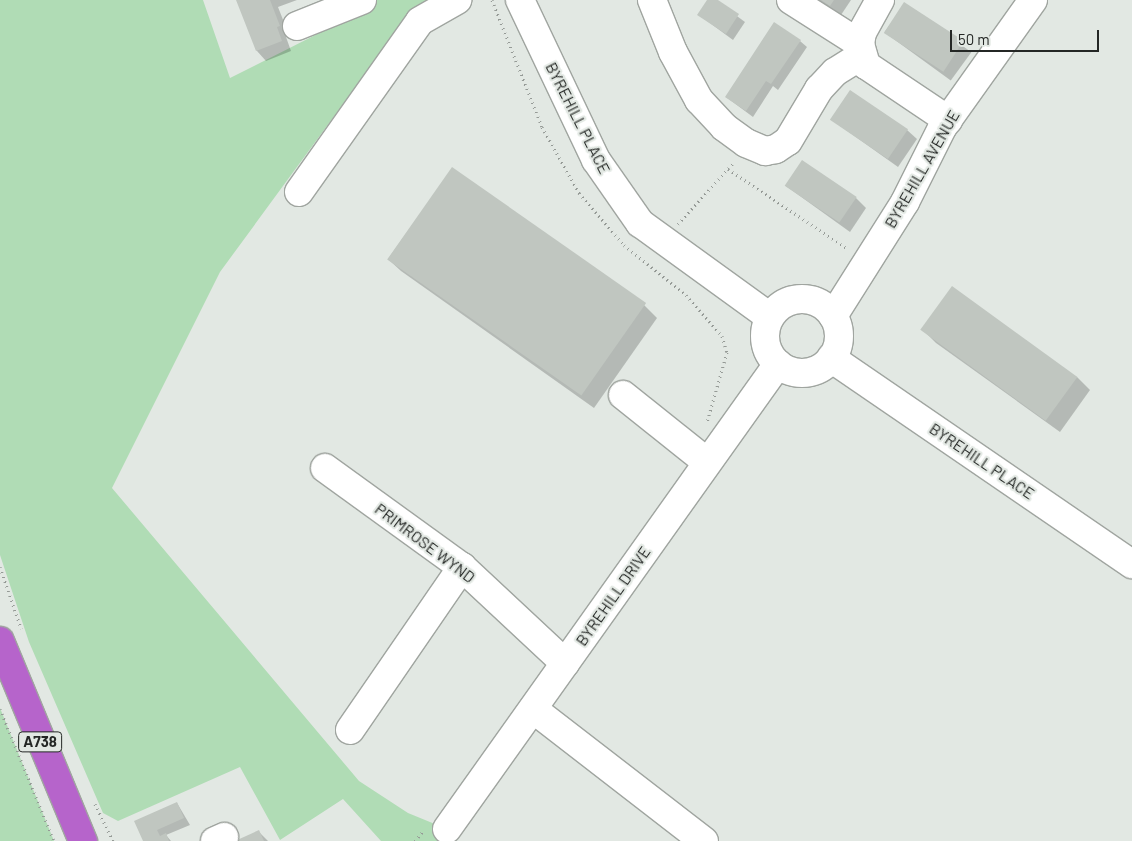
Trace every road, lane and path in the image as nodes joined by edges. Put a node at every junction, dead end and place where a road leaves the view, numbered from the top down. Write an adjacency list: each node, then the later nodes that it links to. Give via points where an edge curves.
1 (362, 0): 9 (street)
2 (457, 0): 14 (street, via 420,21)
3 (492, 0): 17 (path, via 542,127 579,193 624,245)
4 (520, 0): 15 (street, BYREHILL PLACE, via 596,160 640,223)
5 (652, 0): 12 (street, via 673,52 699,100 724,127)
6 (792, 0): 10 (street)
7 (880, 0): 10 (street, via 862,32)
8 (1033, 0): 11 (street, BYREHILL AVENUE)
9 (298, 26)
10 (860, 50): 11 (street, via 866,65); 12 (street, via 819,89 788,141 776,150 765,151)
11 (948, 120): 16 (street, BYREHILL AVENUE, via 905,202)
12 (748, 144): 13 (path)
13 (728, 169): 15 (path); 16 (path)
14 (299, 192)
15 (663, 240): 17 (path); 19 (street, BYREHILL PLACE)
16 (868, 262): 18 (street, BYREHILL AVENUE)
17 (648, 264): 23 (path, via 686,295 722,336 727,352)
18 (833, 316): 19 (street, via 825,307 801,299 778,307); 20 (street, via 839,334)
19 (770, 317): 21 (street, via 765,340)
20 (831, 358): 21 (street, via 808,372 789,371); 25 (street, BYREHILL PLACE)
21 (778, 364): 23 (street, BYREHILL DRIVE)
22 (623, 395): 23 (street)
23 (698, 454): 28 (street, BYREHILL DRIVE)
24 (325, 468): 26 (street, PRIMROSE WYND)
25 (1132, 564)
26 (462, 567): 28 (street, PRIMROSE WYND); 31 (street)
27 (0, 641): 34 (highway, A738)
28 (565, 664): 30 (street, BYREHILL DRIVE)
29 (0, 709): 33 (path)
30 (532, 709): 32 (street, BYREHILL DRIVE); 36 (street)
31 (350, 730)
32 (439, 825): 35 (path)
33 (54, 841)
34 (83, 841)
35 (415, 841)
36 (704, 841)

